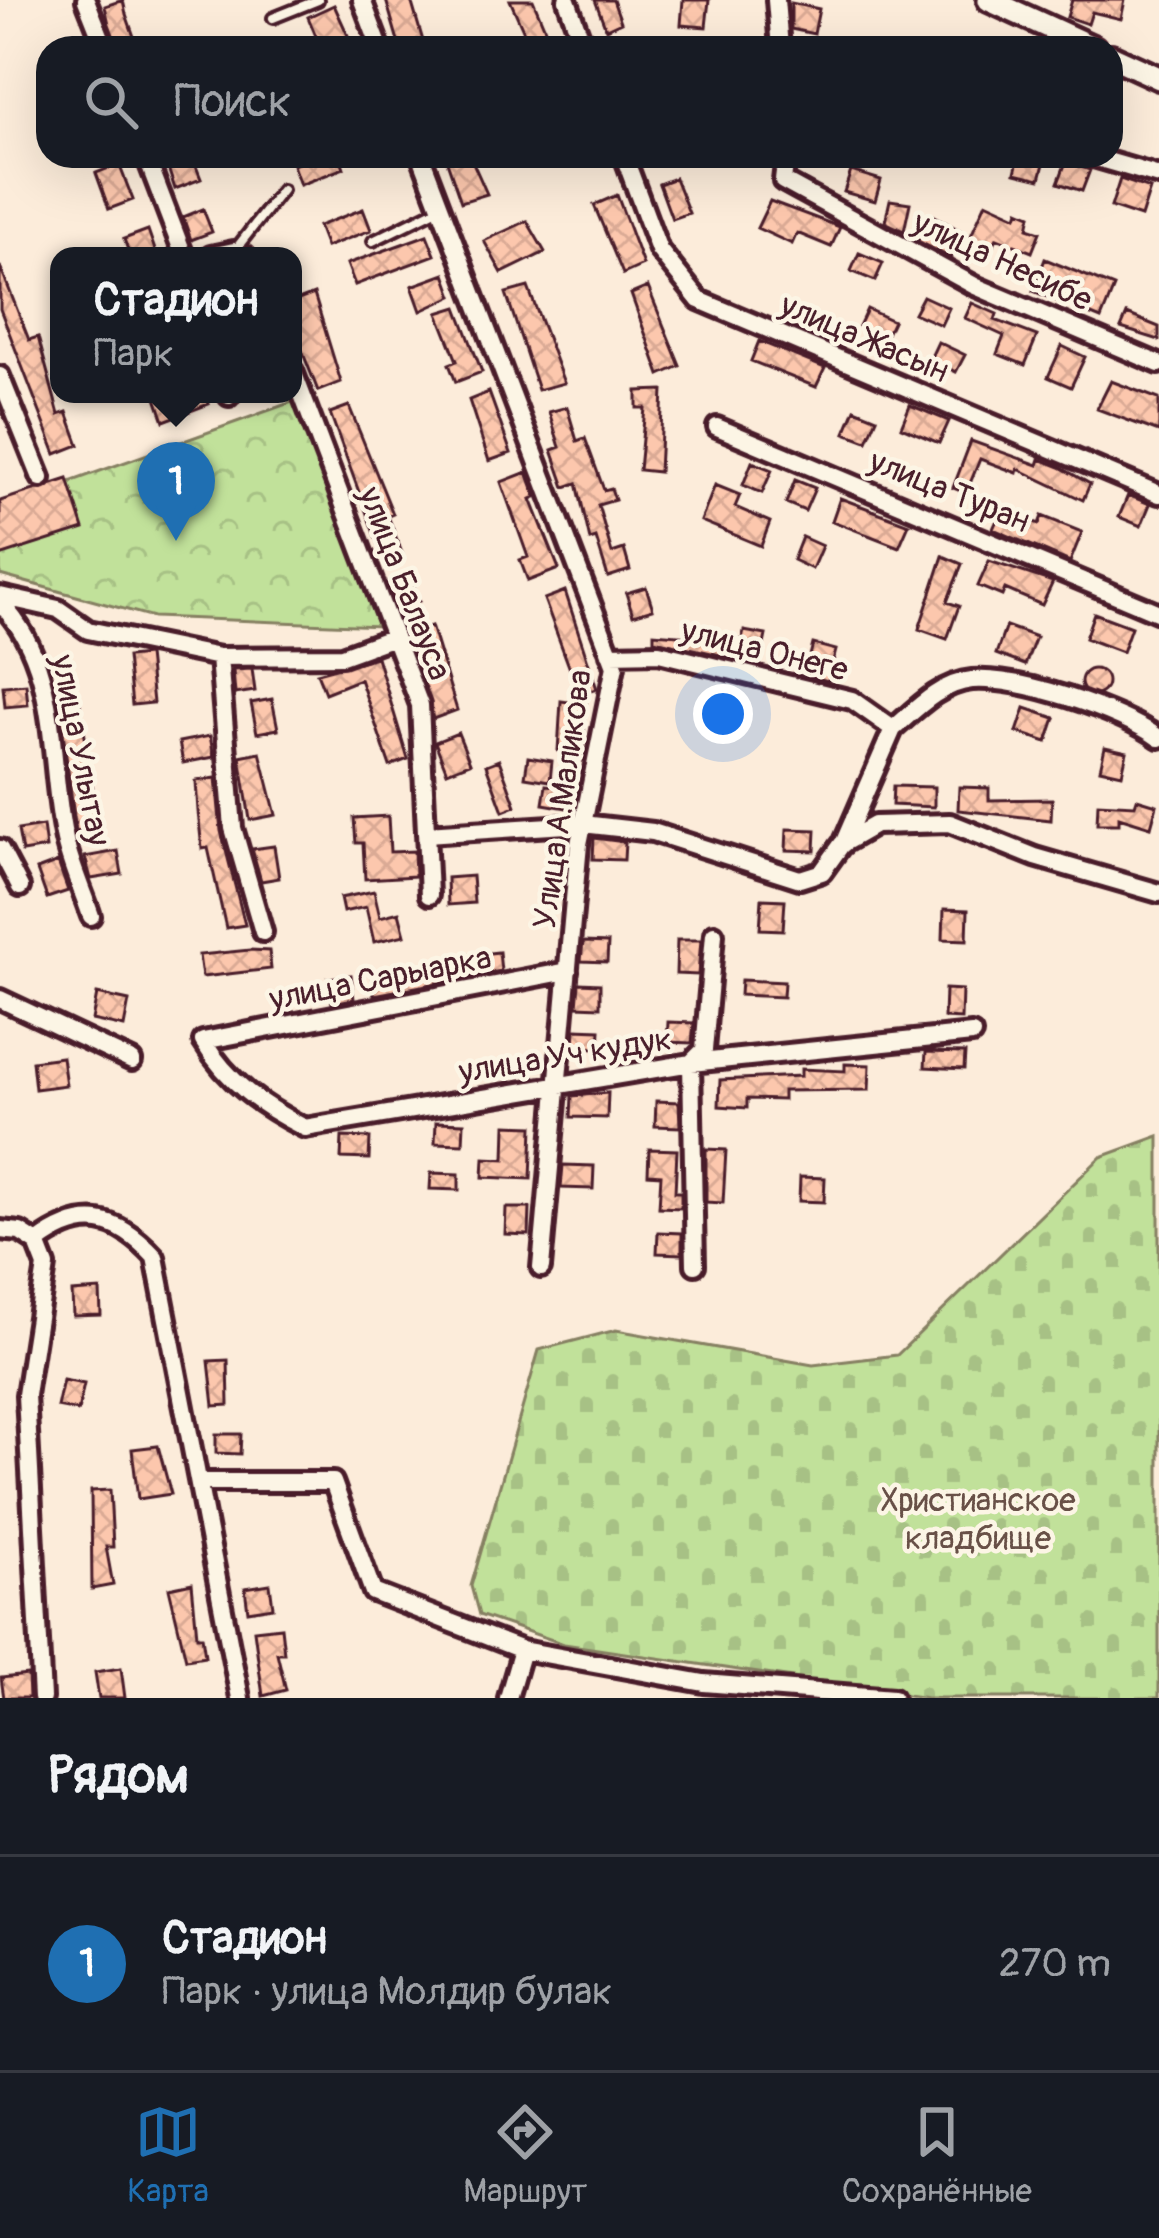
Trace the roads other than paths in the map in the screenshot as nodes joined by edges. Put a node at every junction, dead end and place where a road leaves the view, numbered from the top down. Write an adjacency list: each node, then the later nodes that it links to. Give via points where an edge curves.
1 (86, 0): 8 (street)
2 (318, 0): 7 (lane)
3 (362, 0): 9 (street)
4 (567, 0): 10 (street)
5 (776, 0): 11 (street)
6 (989, 0): 12 (street)
7 (273, 18)
8 (100, 36)
9 (376, 36)
10 (580, 36)
11 (779, 36)
12 (1068, 36)
13 (1123, 62): 14 (street)
14 (1159, 78)
15 (1123, 166): 20 (street)
16 (151, 168): 24 (street)
17 (426, 168): 22 (street, Улица А.Маликова)
18 (628, 168): 31 (street, улица Жасын, via 658,250 699,300)
19 (785, 168): 26 (street, улица Несибе, via 783,181 975,286)
20 (1159, 176)
21 (282, 190): 25 (lane)
22 (441, 207): 23 (lane); 35 (street, Улица А.Маликова)
23 (373, 241)
24 (181, 247)
25 (244, 247)
26 (1159, 364)
27 (0, 376): 30 (street)
28 (302, 395): 34 (street, улица Балауса)
29 (717, 427): 33 (street, улица Туран)
30 (41, 478)
31 (1159, 494)
32 (0, 600): 36 (street, via 58,609 88,630); 46 (street, улица Улытау, via 32,643 64,837)
33 (1159, 613)
34 (394, 637): 36 (street, via 342,656); 40 (street, улица Балауса, via 420,706)
35 (610, 654): 37 (street, улица Онеге, via 658,653 852,700); 39 (street, Улица А.Маликова, via 615,666)
36 (219, 657): 47 (street, via 233,828)
37 (892, 729): 38 (street, via 940,690 970,680 1062,698); 41 (street)
38 (1159, 738)
39 (583, 824): 40 (street); 41 (street, via 653,832 800,879 821,872); 49 (street, Улица А.Маликова)
40 (426, 834): 45 (street, улица Балауса)
41 (842, 844): 44 (street, via 875,825 950,823)
42 (0, 848): 43 (street)
43 (20, 887)
44 (1159, 893)
45 (429, 896)
46 (91, 916)
47 (263, 932)
48 (714, 934): 54 (street, via 704,1050)
49 (568, 971): 52 (street, улица Сарыарка); 55 (street, Улица А.Маликова)
50 (0, 999): 53 (street)
51 (972, 1034): 54 (street, улица Уч кудук)
52 (203, 1041): 55 (street, улица Уч кудук, via 220,1069 305,1128)
53 (132, 1061)
54 (691, 1064): 55 (street, улица Уч кудук); 58 (street)
55 (558, 1085): 59 (street, Улица А.Маликова)
56 (0, 1230): 57 (street)
57 (38, 1243): 60 (street, via 64,1223 105,1220 155,1257); 63 (street, via 46,1266 26,1395)
58 (695, 1265)
59 (542, 1268)
60 (199, 1483): 61 (street, via 333,1482 374,1592); 64 (street)
61 (522, 1650): 62 (street); 65 (street)
62 (702, 1690): 66 (street)
63 (42, 1698)
64 (240, 1698)
65 (508, 1698)
66 (893, 1698)

